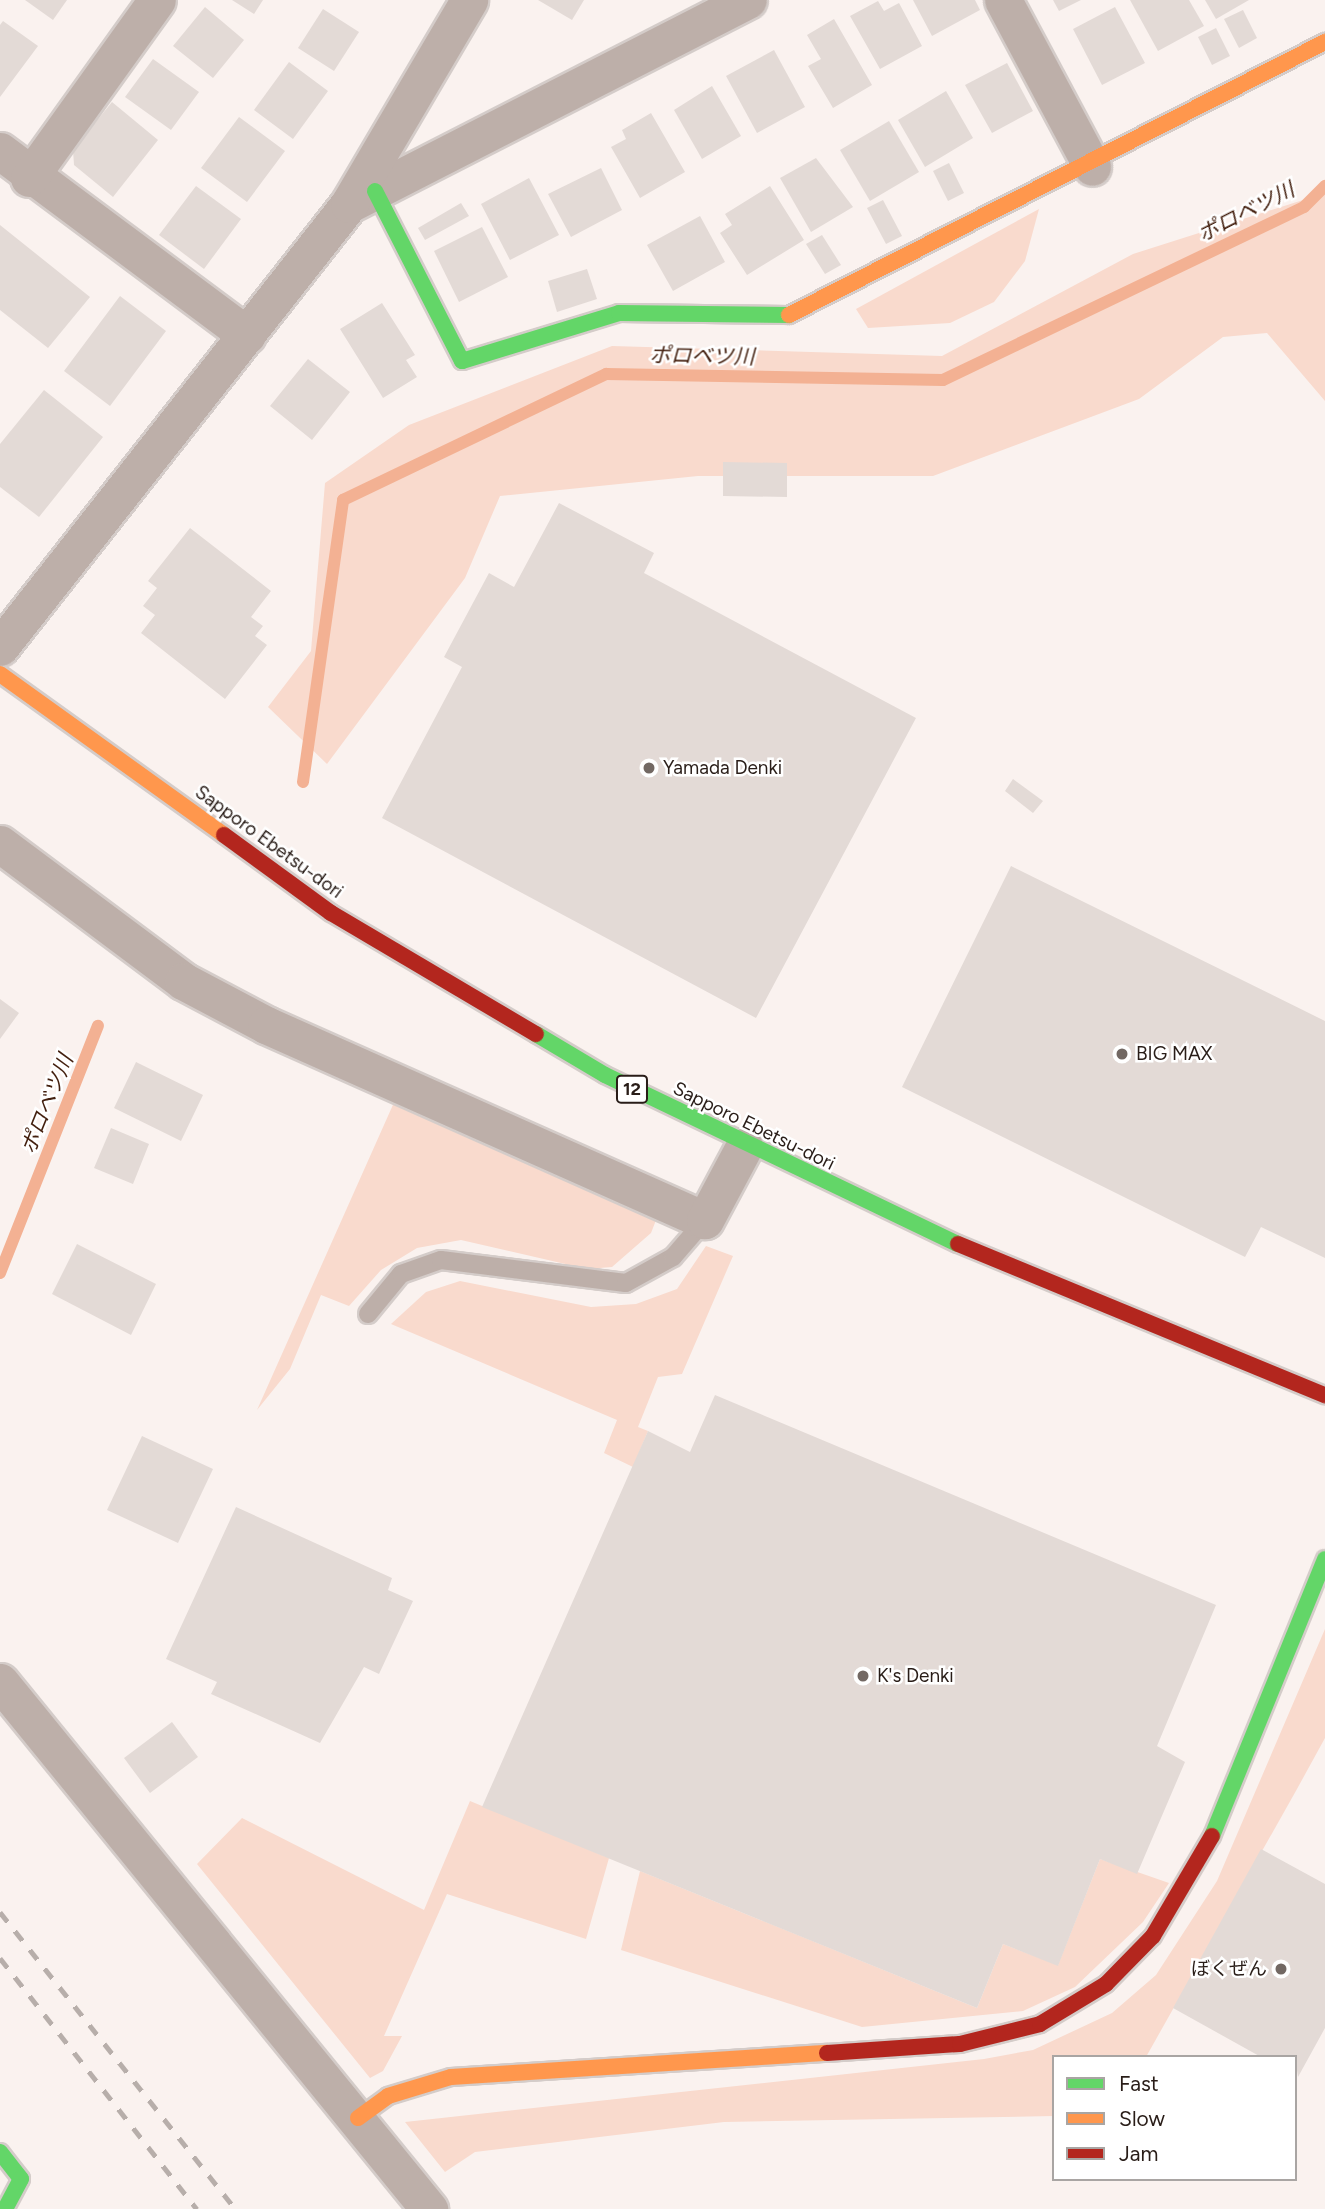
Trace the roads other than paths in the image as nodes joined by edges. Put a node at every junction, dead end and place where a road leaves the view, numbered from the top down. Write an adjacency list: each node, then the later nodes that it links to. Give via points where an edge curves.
1 (157, 0): 8 (street)
2 (469, 0): 9 (street)
3 (748, 0): 9 (street)
4 (1003, 0): 7 (street)
5 (1325, 42): 7 (main road)
6 (0, 150): 8 (street)
7 (1092, 167): 9 (main road, via 796,315 619,313 462,360)
8 (29, 178): 10 (street)
9 (362, 198): 10 (street)
10 (247, 335): 11 (street)
11 (0, 647)
12 (0, 674): 14 (main road, Sapporo Ebetsu-dori / 12, via 331,914 488,1010)
13 (0, 844): 15 (street, via 194,987 266,1025)
14 (744, 1147): 15 (street); 17 (main road, Sapporo Ebetsu-dori / 12, via 901,1220)
15 (705, 1220): 16 (lane, via 673,1257 626,1283 440,1260 401,1273)
16 (368, 1314)
17 (1325, 1395)
18 (1325, 1559): 20 (main road, via 1200,1864 1153,1936 1115,1974 1040,2024 960,2044 451,2077 388,2096)
19 (0, 1682): 20 (street)
20 (358, 2118): 23 (street)
21 (0, 2152): 22 (main road, via 21,2179)
22 (5, 2209)
23 (429, 2209)

